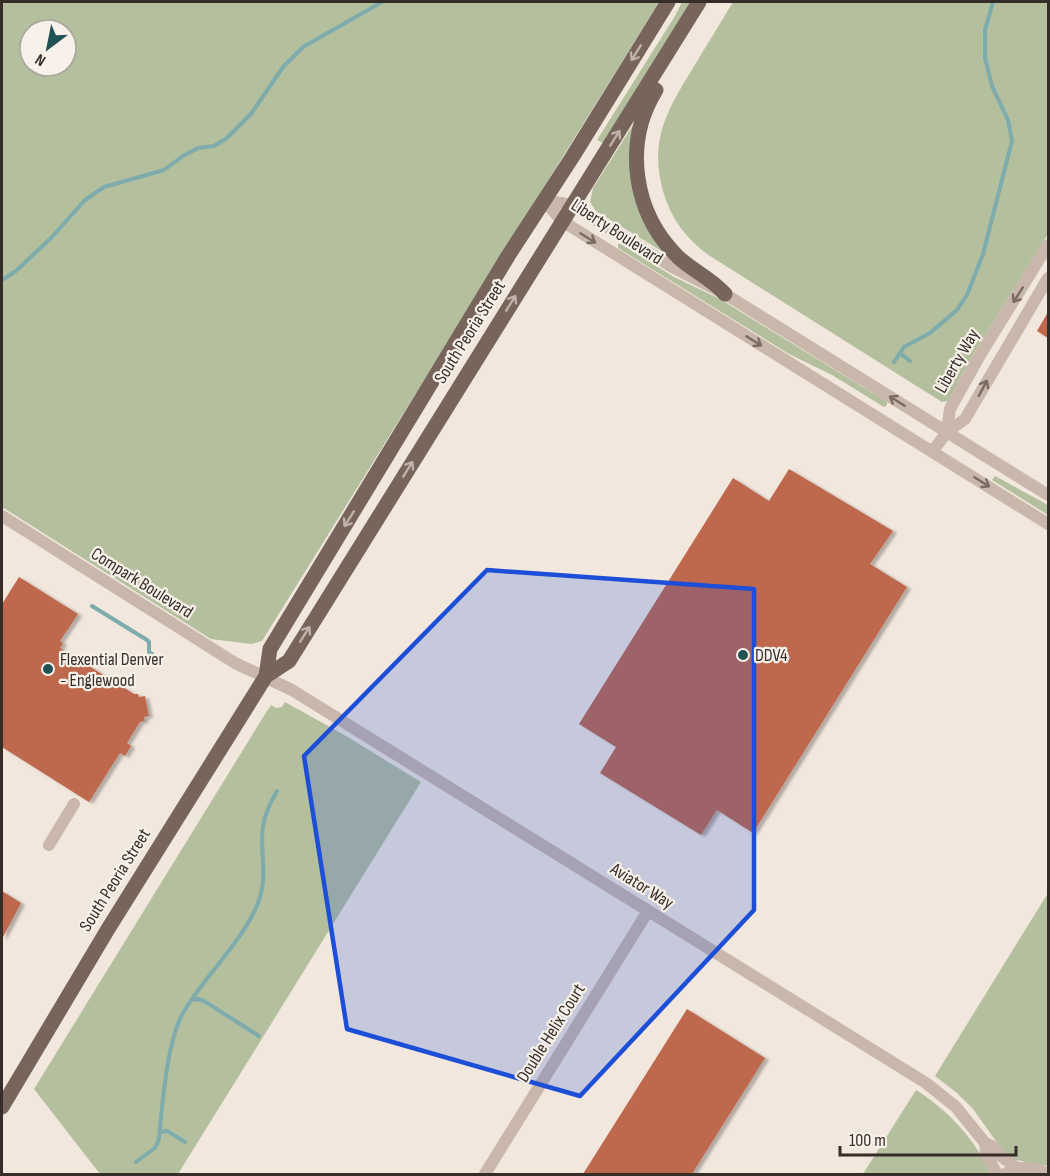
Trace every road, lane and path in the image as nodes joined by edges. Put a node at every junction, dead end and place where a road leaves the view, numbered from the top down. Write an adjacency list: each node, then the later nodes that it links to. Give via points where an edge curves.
1 (668, 2): 4 (main road, South Peoria Street, one-way to 4)
2 (699, 2): 3 (main road, South Peoria Street)
3 (669, 50): 5 (main road, South Peoria Street, one-way to 3); 9 (main road, via 665,74 647,104 639,133 636,165 641,195 651,222 666,243)
4 (544, 200): 5 (street, Liberty Boulevard); 6 (street, Liberty Boulevard); 15 (main road, South Peoria Street, one-way to 15, via 270,649)
5 (572, 205): 6 (main road, South Peoria Street); 9 (street, Liberty Boulevard, via 676,270)
6 (562, 221): 11 (street, Liberty Boulevard, one-way to 11); 15 (main road, South Peoria Street, one-way to 6, via 289,661)
7 (1048, 245): 10 (street, Liberty Way, one-way to 10, via 950,409)
8 (1048, 278): 10 (street, Liberty Way, one-way to 8, via 965,418)
9 (725, 294): 10 (street, Liberty Boulevard, one-way to 9)
10 (947, 432): 11 (street); 12 (street, Liberty Boulevard)
11 (932, 452): 14 (street, Liberty Boulevard, one-way to 14)
12 (1048, 495)
13 (2, 516): 15 (street, Compark Boulevard, via 235,663)
14 (1048, 524)
15 (266, 676): 18 (street, Aviator Way); 19 (main road, South Peoria Street)
16 (74, 804): 17 (street)
17 (49, 845)
18 (648, 911): 20 (street, Aviator Way, via 932,1087 961,1112); 22 (street, Double Helix Court)
19 (2, 1107)
20 (985, 1143): 21 (street, Aviator Way); 23 (street, Aviator Way, via 986,1154)
21 (1017, 1168): 24 (street); 25 (street, via 1036,1168)
22 (485, 1174)
23 (997, 1174)
24 (1005, 1174)
25 (1048, 1174)

